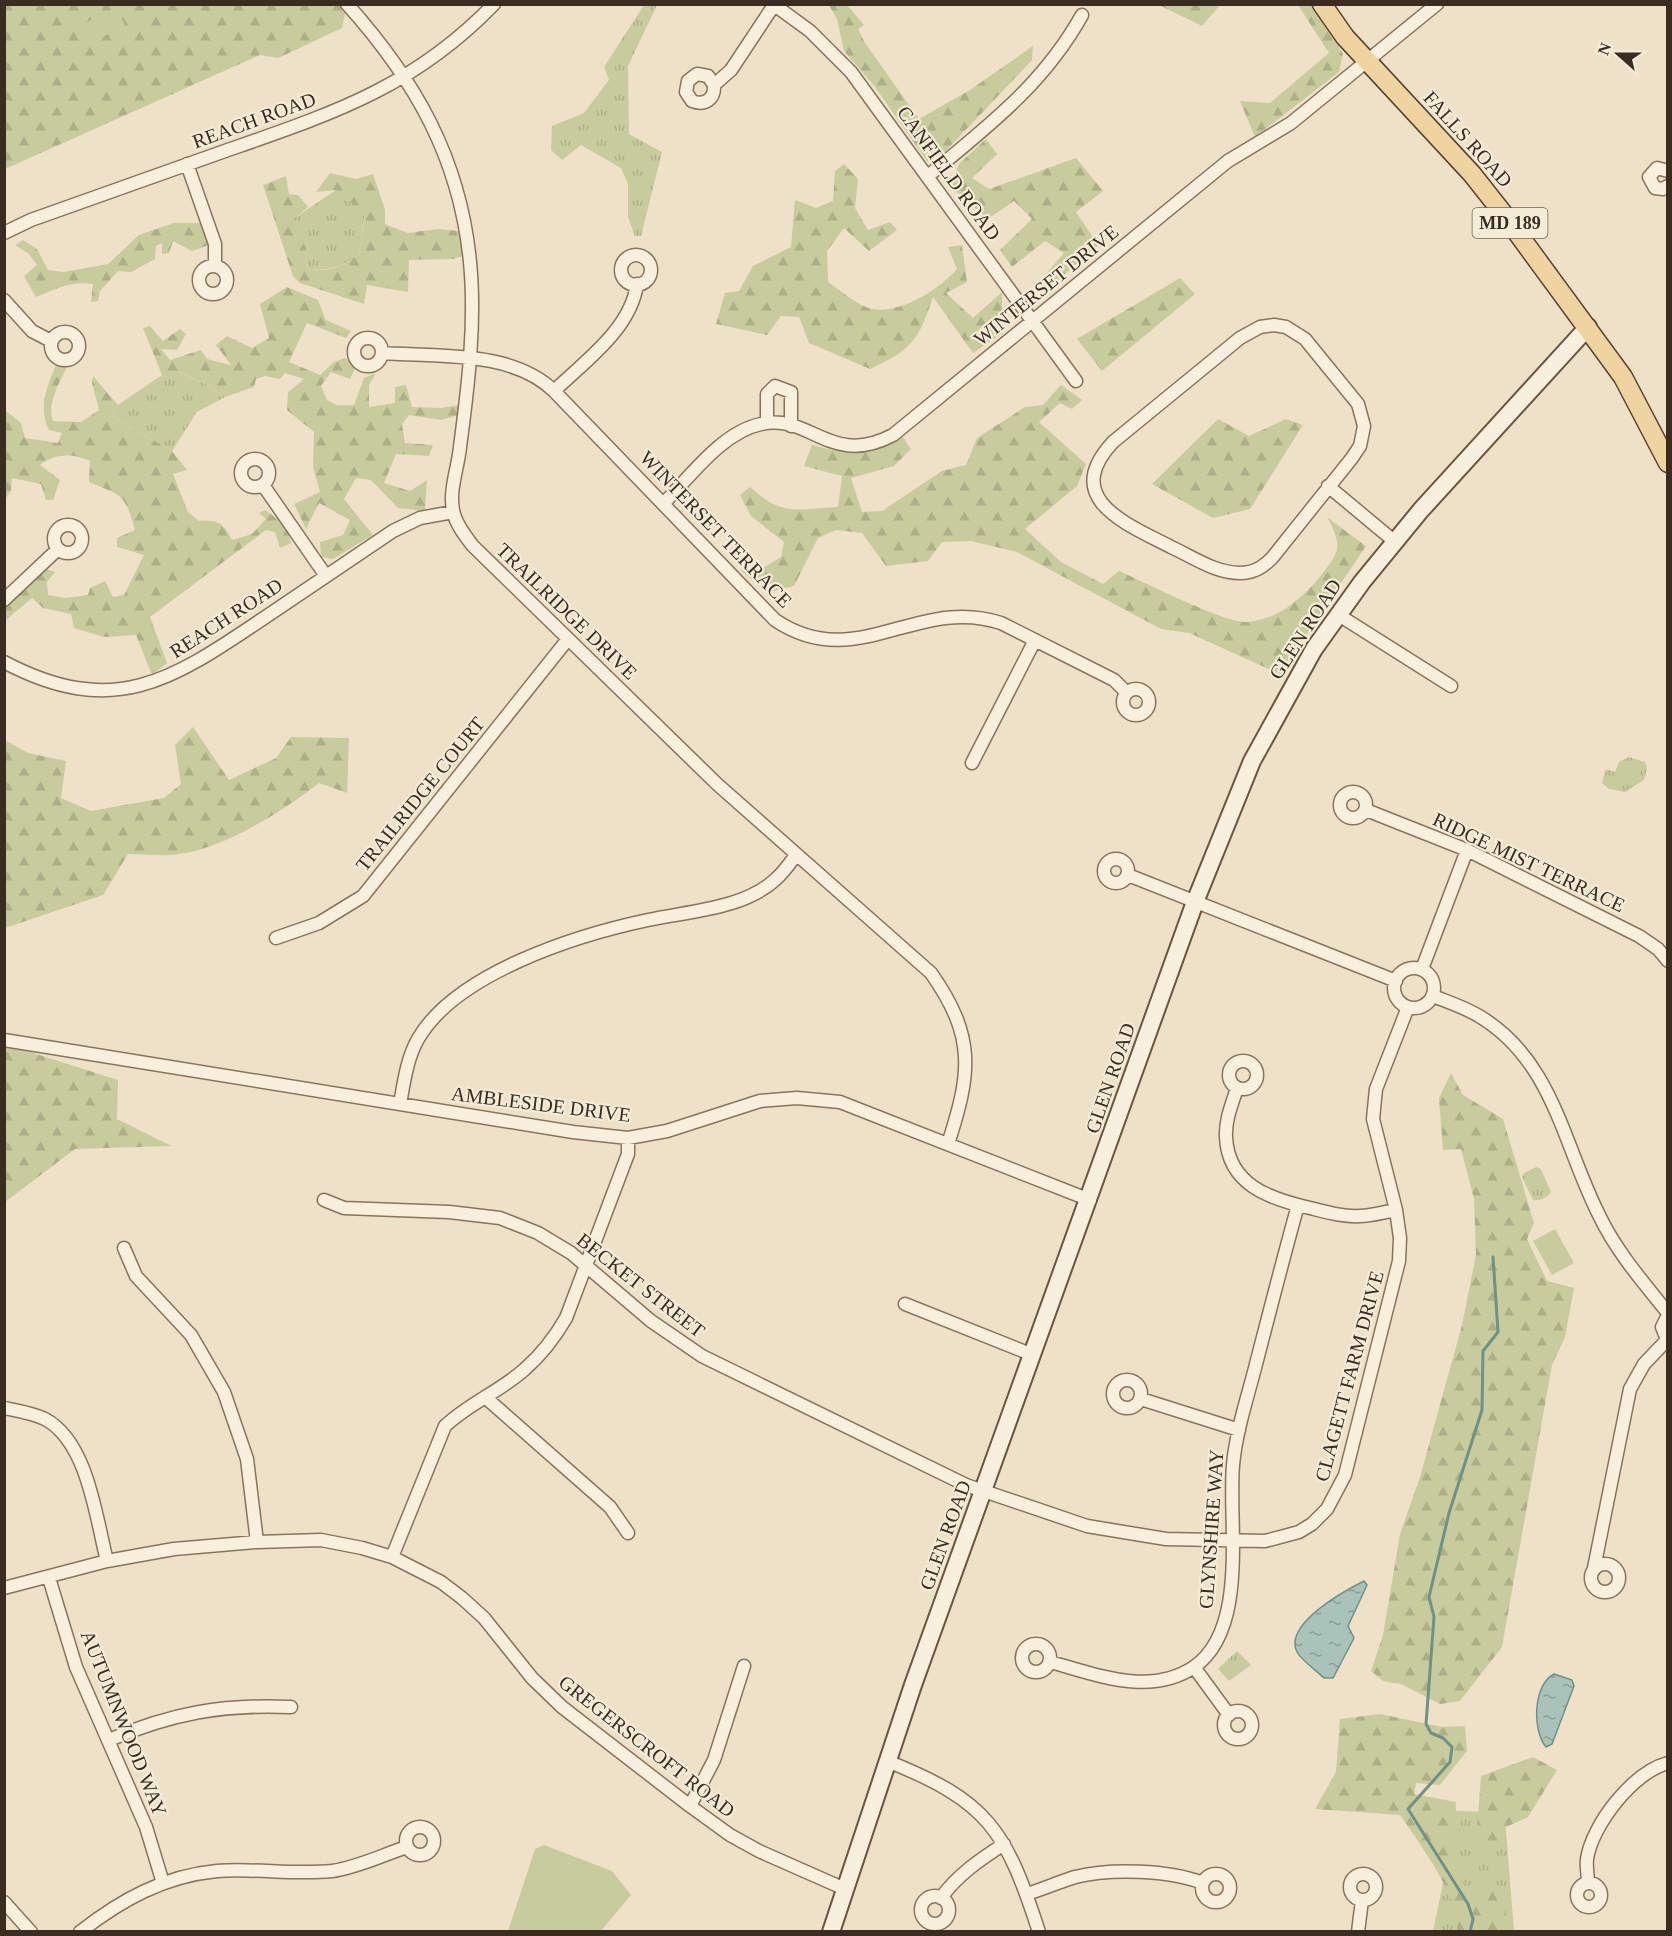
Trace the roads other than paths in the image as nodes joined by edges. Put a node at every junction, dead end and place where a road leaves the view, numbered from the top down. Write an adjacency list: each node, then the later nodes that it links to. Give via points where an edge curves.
1 (346, 4): 8 (street)
2 (494, 4): 8 (street, REACH ROAD, via 454,42)
3 (1322, 4): 7 (main road, FALLS ROAD / MD 189)
4 (1437, 4): 7 (street, WINTERSET DRIVE)
5 (774, 5): 9 (street, via 731,70); 12 (street, CANFIELD ROAD, via 810,31 839,59)
6 (1082, 15): 12 (street, via 1051,63 1018,101)
7 (1367, 62): 18 (street, WINTERSET DRIVE, via 1292,123 1228,161); 19 (main road, FALLS ROAD / MD 189, via 1472,174)
8 (406, 77): 10 (street, REACH ROAD, via 324,116); 22 (street, via 441,144 463,213 472,290)
9 (714, 86)
10 (187, 164): 14 (street, REACH ROAD); 15 (street, via 215,244)
11 (1668, 171): 13 (street, via 1657,168 1649,177 1655,188)
12 (928, 176): 18 (street, CANFIELD ROAD)
13 (1668, 186)
14 (4, 233)
15 (216, 266)
16 (637, 284): 24 (street, via 630,310 611,336)
17 (4, 300): 20 (street, via 32,331)
18 (1032, 322): 23 (street, CANFIELD ROAD); 26 (street, WINTERSET DRIVE, via 883,440 859,446 840,445)
19 (1588, 327): 27 (main road, FALLS ROAD / MD 189, via 1623,377); 32 (main road, GLEN ROAD)
20 (51, 341)
21 (382, 353): 22 (street, WINTERSET TERRACE)
22 (469, 360): 24 (street, WINTERSET TERRACE, via 520,368); 31 (street)
23 (1076, 381)
24 (554, 390): 30 (street, WINTERSET TERRACE)
25 (767, 423): 26 (street, WINTERSET DRIVE); 26 (street, via 767,394 775,386 790,392); 30 (street, WINTERSET DRIVE, via 733,437)
26 (791, 426)
27 (1668, 464)
28 (263, 485): 34 (street)
29 (1328, 486): 29 (street, via 1272,558 1262,567 1240,573 1212,567 1119,521 1099,500 1093,474 1098,457 1113,442 1240,338 1260,327 1274,325 1286,327 1305,339 1352,394 1363,413 1360,446); 32 (street)
30 (663, 504): 38 (street, WINTERSET TERRACE, via 775,620 792,632 817,640 847,641 967,615 1001,623)
31 (453, 512): 34 (street, REACH ROAD, via 407,523); 37 (street, TRAILRIDGE DRIVE, via 473,546)
32 (1394, 541): 36 (main road, GLEN ROAD)
33 (58, 549): 35 (street)
34 (326, 576): 39 (street, REACH ROAD, via 212,653 161,680 122,689 80,689 49,682)
35 (4, 600)
36 (1338, 614): 40 (street); 47 (main road, GLEN ROAD, via 1291,687 1252,761)
37 (568, 639): 45 (street, TRAILRIDGE DRIVE); 48 (street, TRAILRIDGE COURT, via 363,896 319,923)
38 (1035, 640): 41 (street, WINTERSET TERRACE, via 1114,680); 42 (street)
39 (4, 662)
40 (1451, 686)
41 (1126, 693)
42 (972, 763)
43 (1366, 810): 44 (street, RIDGE MIST TERRACE)
44 (1467, 850): 49 (street, RIDGE MIST TERRACE, via 1639,936); 50 (street)
45 (796, 855): 56 (street, via 777,879 746,899 580,937 521,960 464,992 441,1010 418,1039 407,1065); 58 (street, TRAILRIDGE DRIVE, via 910,952 931,972 949,998 961,1026 966,1064 963,1096)
46 (1128, 875): 47 (street)
47 (1195, 902): 51 (street); 60 (main road, GLEN ROAD)
48 (276, 938)
49 (1668, 961)
50 (1422, 969): 51 (street, via 1407,969); 52 (street, via 1433,981)
51 (1396, 981): 53 (street, via 1396,997)
52 (1433, 996): 53 (street, via 1423,1006); 66 (street, via 1481,1017 1527,1057 1555,1104 1600,1217)
53 (1408, 1007): 62 (street, CLAGETT FARM DRIVE, via 1373,1104 1377,1143)
54 (4, 1040): 56 (street, AMBLESIDE DRIVE)
55 (1237, 1088): 61 (street, via 1226,1138 1234,1168 1258,1192)
56 (400, 1104): 57 (street, AMBLESIDE DRIVE)
57 (628, 1138): 58 (street, AMBLESIDE DRIVE, via 667,1131 760,1101 797,1098 840,1102); 64 (street, via 628,1154)
58 (948, 1144): 60 (street, AMBLESIDE DRIVE)
59 (324, 1200): 64 (street, BECKET STREET, via 344,1208 500,1218 538,1233)
60 (1090, 1200): 68 (main road, GLEN ROAD)
61 (1298, 1205): 62 (street, via 1352,1217); 72 (street, GLYNSHIRE WAY)
62 (1396, 1210): 75 (street, CLAGETT FARM DRIVE, via 1400,1238 1394,1287 1338,1493 1312,1524 1299,1532 1265,1541)
63 (124, 1248): 76 (street, via 136,1276 191,1335 224,1392 247,1459)
64 (586, 1266): 69 (street, via 566,1318 554,1337 524,1370); 73 (street, BECKET STREET, via 651,1321 702,1356 966,1485)
65 (905, 1304): 68 (street)
66 (1668, 1314): 67 (street, via 1662,1327)
67 (1667, 1342): 79 (street, via 1644,1364 1630,1389)
68 (1033, 1355): 73 (main road, GLEN ROAD)
69 (485, 1397): 74 (street, via 610,1507); 77 (street, via 459,1412 445,1426)
70 (1141, 1399): 72 (street)
71 (4, 1408): 78 (street, via 47,1420 77,1452)
72 (1239, 1430): 75 (street, GLYNSHIRE WAY, via 1233,1466)
73 (984, 1490): 75 (street, CLAGETT FARM DRIVE, via 1109,1530 1166,1539); 88 (main road, GLEN ROAD)
74 (628, 1533)
75 (1231, 1541): 84 (street, GLYNSHIRE WAY, via 1230,1593 1223,1627 1215,1643)
76 (257, 1542): 77 (street, GREGERSCROFT ROAD, via 321,1540); 78 (street, GREGERSCROFT ROAD, via 174,1549)
77 (393, 1557): 90 (street, GREGERSCROFT ROAD, via 441,1582 462,1598 562,1707)
78 (107, 1561): 80 (street, GREGERSCROFT ROAD)
79 (1594, 1568)
80 (49, 1578): 81 (street, GREGERSCROFT ROAD); 87 (street, AUTUMNWOOD WAY, via 76,1667)
81 (4, 1588)
82 (1050, 1662): 84 (street, GLYNSHIRE WAY, via 1138,1682 1171,1677)
83 (744, 1666): 90 (street, via 714,1760)
84 (1194, 1666): 86 (street)
85 (291, 1707): 87 (street, via 192,1712 152,1722)
86 (1229, 1715)
87 (109, 1740): 93 (street, AUTUMNWOOD WAY, via 146,1827)
88 (887, 1761): 91 (street, via 962,1797 981,1812); 96 (main road, GLEN ROAD)
89 (1668, 1763): 95 (street, via 1646,1773 1612,1808 1591,1844)
90 (690, 1806): 96 (street, GREGERSCROFT ROAD, via 759,1851)
91 (1004, 1844): 97 (street); 98 (street, via 970,1868)
92 (407, 1847): 93 (street, via 334,1870 216,1871)
93 (163, 1882): 102 (street, via 128,1898)
94 (1203, 1883): 97 (street, via 1185,1876 1102,1873 1076,1877)
95 (1588, 1883)
96 (845, 1889): 103 (main road, GLEN ROAD)
97 (1027, 1894): 104 (street)
98 (940, 1898)
99 (1362, 1900): 105 (street)
100 (4, 1902): 101 (street)
101 (31, 1932)
102 (80, 1932)
103 (831, 1932)
104 (1040, 1932)
105 (1358, 1932)

